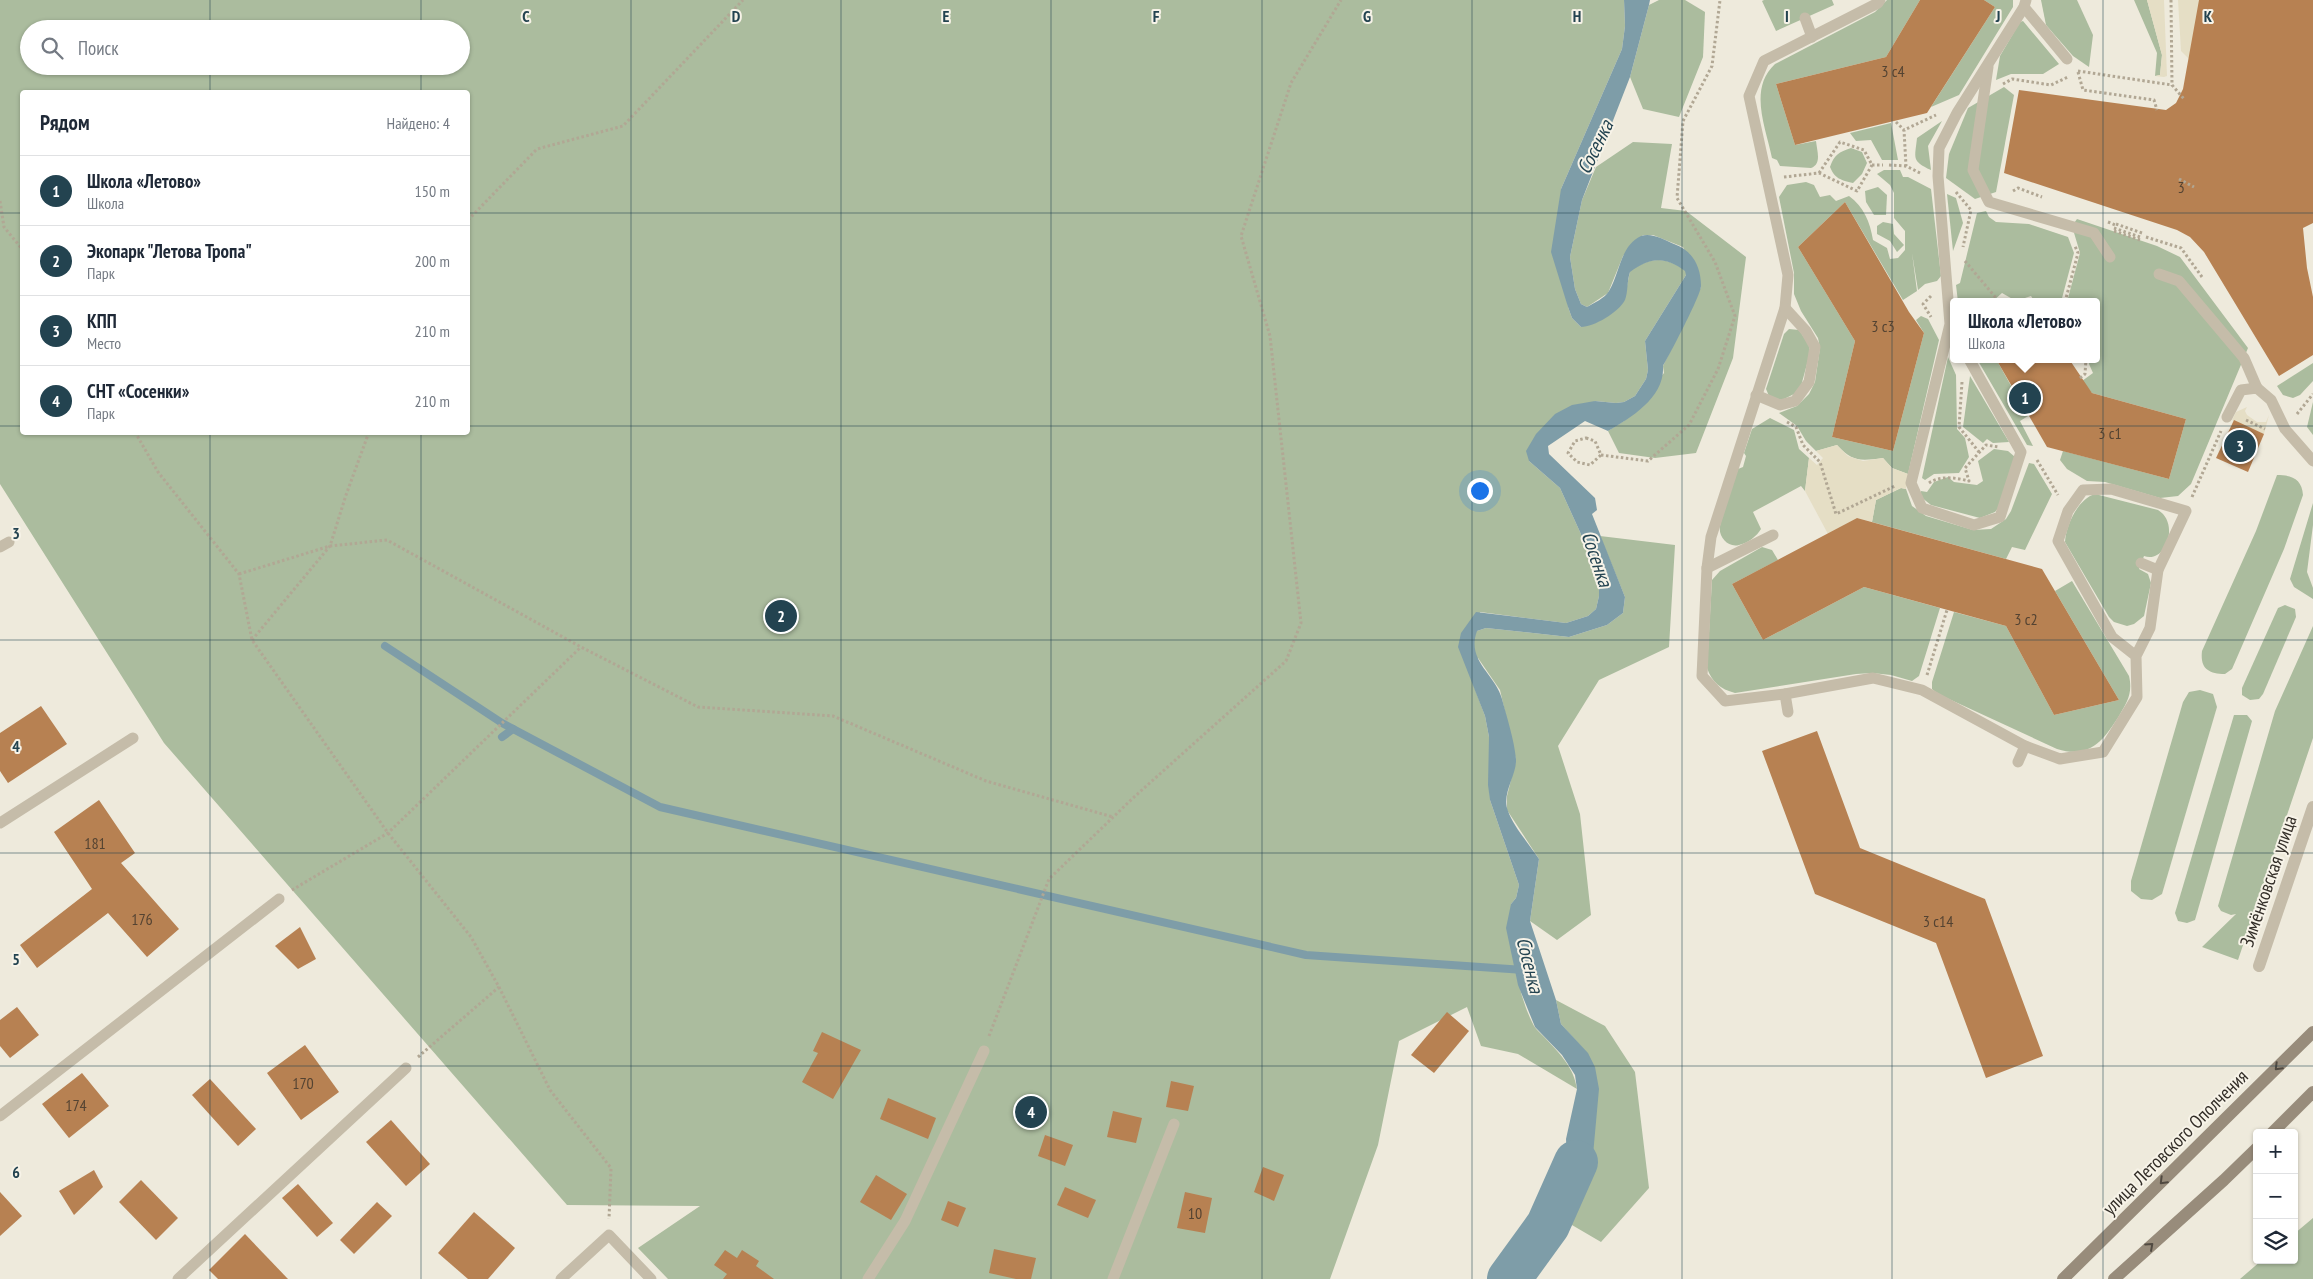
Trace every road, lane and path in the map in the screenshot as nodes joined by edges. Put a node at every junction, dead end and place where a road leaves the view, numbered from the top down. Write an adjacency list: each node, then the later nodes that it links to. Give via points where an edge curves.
1 (743, 0): 25 (path, via 623,126 537,149)
2 (1341, 0): 76 (path, via 1291,83 1241,236 1270,336 1301,623 1286,661)
3 (1720, 0): 53 (path, via 1712,66 1683,121 1677,198 1715,262 1735,316 1718,369 1689,425 1648,461)
4 (1880, 0): 8 (lane)
5 (2171, 0): 12 (path)
6 (2025, 3): 9 (lane); 10 (lane)
7 (1804, 18): 8 (lane)
8 (1812, 37): 22 (lane, via 1764,61 1749,96)
9 (2067, 59)
10 (1989, 63): 26 (lane, via 1974,170 1989,202); 37 (lane, via 1939,148 1938,176)
11 (2088, 74): 12 (path)
12 (2172, 85): 13 (path)
13 (2184, 99)
14 (1896, 122): 15 (path)
15 (1904, 130)
16 (1872, 165): 17 (path); 20 (path, via 1857,191); 20 (path, via 1864,150 1840,142)
17 (1883, 165)
18 (1889, 165): 19 (path)
19 (1906, 166)
20 (1819, 173): 22 (path)
21 (2179, 178): 23 (path)
22 (1768, 179): 38 (lane, via 1788,275)
23 (2194, 187)
24 (0, 201): 27 (path)
25 (470, 218)
26 (2067, 225): 32 (lane, via 2094,233); 36 (path, via 2078,253)
27 (4, 227): 29 (path); 31 (path)
28 (2114, 228): 30 (path)
29 (0, 229)
30 (2141, 237)
31 (20, 247)
32 (2110, 257)
33 (1965, 261): 35 (path)
34 (2159, 274): 44 (lane, via 2179,281 2244,358)
35 (1996, 298)
36 (2065, 298)
37 (1950, 305)
38 (1785, 308): 46 (lane); 46 (lane, via 1806,331 1815,347 1809,382 1795,401 1780,406)
39 (1950, 335): 40 (lane, via 1911,483 1922,508 1974,525 2000,517 2021,452)
40 (1972, 363)
41 (2086, 363): 42 (path, via 2086,374)
42 (2080, 378)
43 (1962, 380): 52 (path, via 1959,427)
44 (2257, 388): 47 (lane, via 2241,390); 48 (lane, via 2271,400)
45 (2313, 394): 48 (path)
46 (1756, 395): 62 (lane, via 1740,460 1711,537)
47 (2227, 417): 48 (path, via 2236,412 2250,425); 58 (path)
48 (2285, 429): 54 (lane)
49 (137, 435): 64 (path, via 158,472)
50 (369, 435): 60 (path)
51 (1803, 445): 55 (path)
52 (1979, 452)
53 (1601, 455): 53 (path, via 1590,465 1577,462 1568,452 1575,441 1586,438 1595,441)
54 (2313, 461)
55 (1820, 462)
56 (2038, 462): 57 (path)
57 (2052, 484)
58 (2186, 511): 63 (lane); 68 (lane, via 2111,489 2083,490 2068,511 2058,541 2112,637)
59 (1773, 535): 62 (lane)
60 (330, 546): 64 (path); 66 (path); 67 (path, via 387,540)
61 (2141, 563): 63 (lane)
62 (1707, 568): 70 (lane, via 1702,676 1725,701)
63 (2158, 570): 68 (lane, via 2150,628)
64 (239, 574): 66 (path)
65 (1947, 610): 69 (path)
66 (252, 640): 78 (path)
67 (581, 647): 76 (path, via 698,708 834,716 986,781); 78 (path)
68 (2136, 656): 73 (lane, via 2137,697 2103,752 2060,759)
69 (1922, 690): 70 (lane, via 1874,678); 73 (lane)
70 (1785, 694): 71 (lane)
71 (1788, 712)
72 (133, 738): 77 (lane)
73 (2025, 746): 74 (lane)
74 (2018, 762)
75 (2313, 808): 80 (street, Зимёнковская улица)
76 (1113, 817): 83 (path, via 1049,879)
77 (0, 823)
78 (388, 833): 79 (path); 81 (path, via 471,938)
79 (279, 898): 86 (lane)
80 (2259, 966)
81 (499, 987): 84 (path); 90 (path, via 550,1090 611,1168)
82 (2313, 1032): 96 (main road, улица Летовского Ополчения, one-way to 96)
83 (984, 1051): 94 (lane, via 905,1221)
84 (406, 1068): 91 (lane)
85 (2313, 1092): 88 (main road)
86 (0, 1116)
87 (1174, 1124): 95 (lane)
88 (2276, 1129)
89 (2253, 1152): 97 (main road, one-way to 89)
90 (609, 1235): 92 (lane); 93 (lane)
91 (178, 1279)
92 (561, 1279)
93 (651, 1279)
94 (868, 1279)
95 (1113, 1279)
96 (2063, 1279)
97 (2114, 1279)

